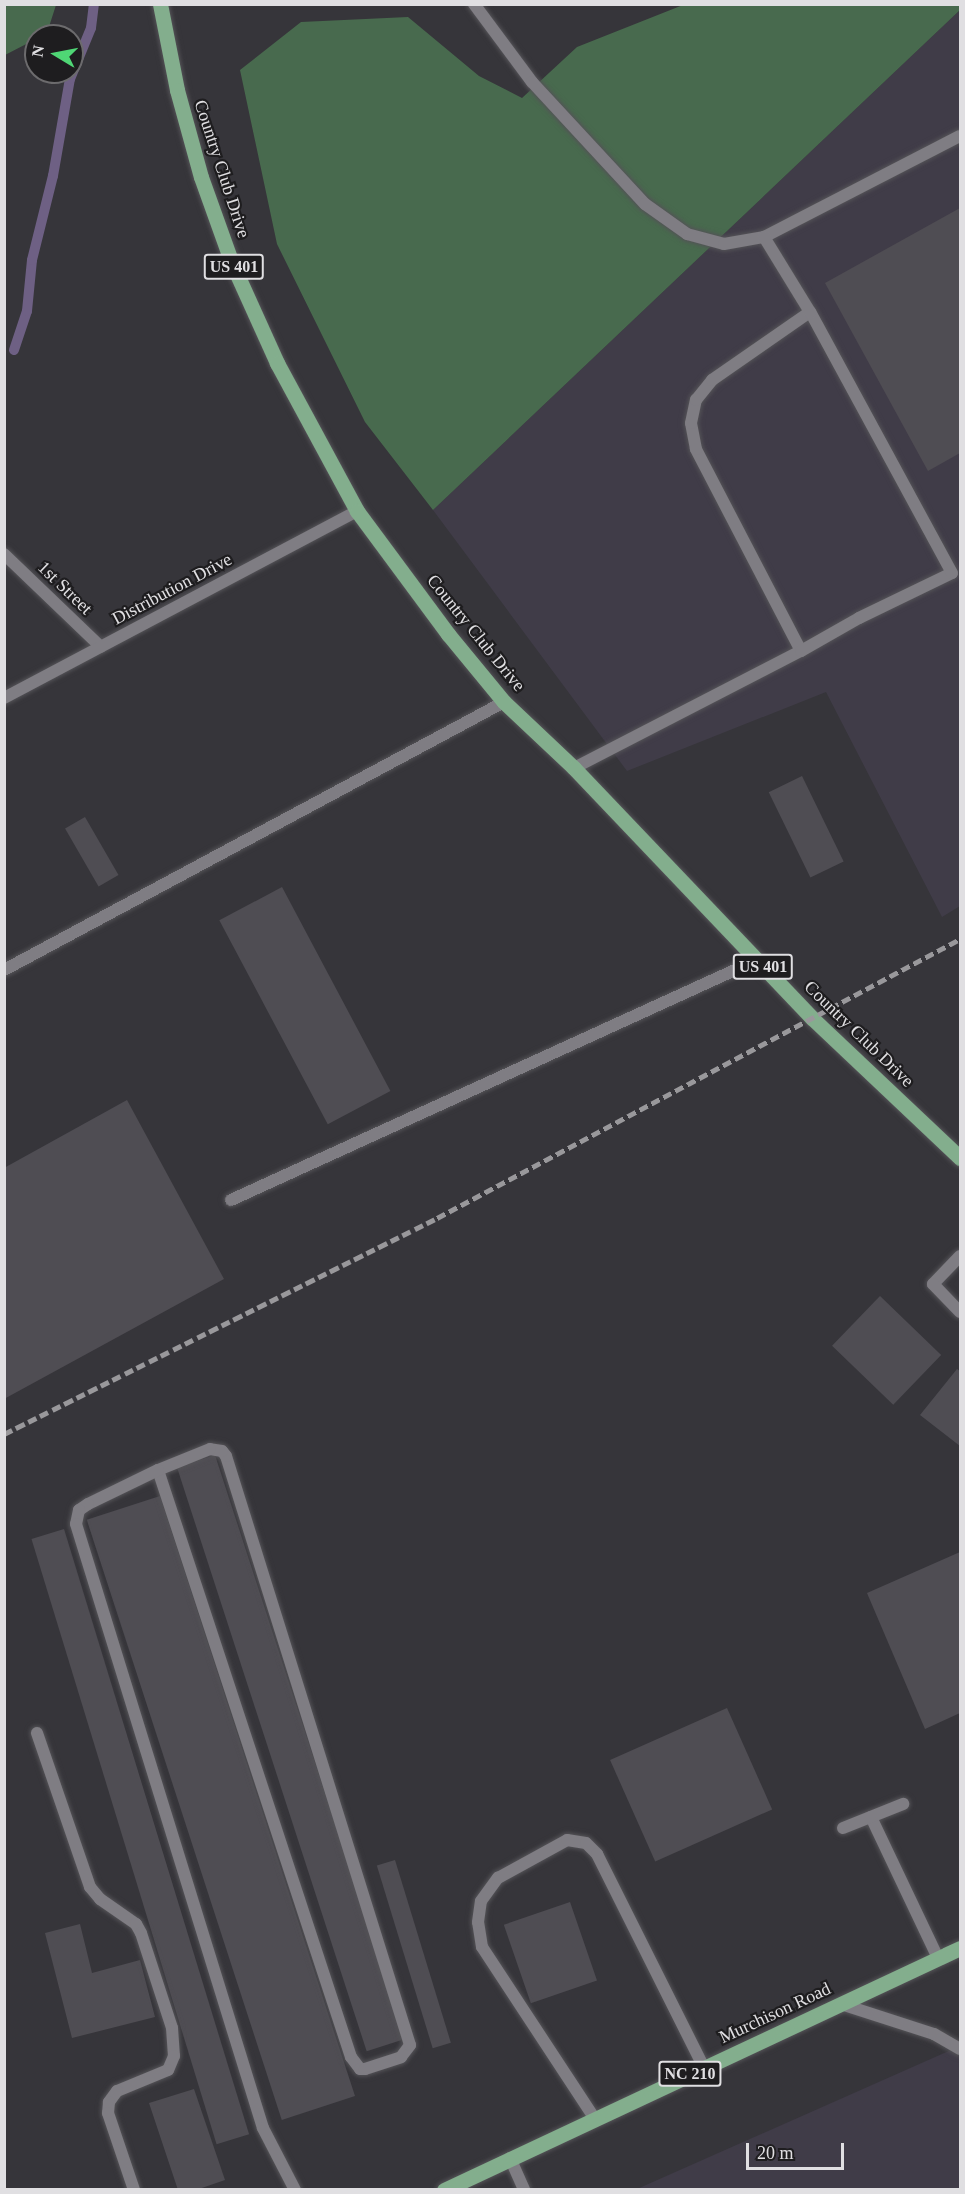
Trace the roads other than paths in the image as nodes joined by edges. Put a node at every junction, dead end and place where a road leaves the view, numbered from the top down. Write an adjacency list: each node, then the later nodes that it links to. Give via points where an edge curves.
1 (160, 4): 6 (main road, Country Club Drive / US 401, via 177,90 201,177 231,261 276,363)
2 (474, 4): 4 (street, via 532,82 645,204 687,234 724,244)
3 (960, 136): 4 (street)
4 (764, 237): 5 (street)
5 (810, 312): 9 (street, via 712,380 696,400 691,423 696,450); 9 (street, via 952,573)
6 (357, 511): 8 (street, Distribution Drive); 11 (main road, Country Club Drive / US 401)
7 (4, 554): 8 (street, 1st Street)
8 (101, 648): 10 (street, Distribution Drive)
9 (801, 651): 12 (street)
10 (4, 698)
11 (504, 702): 12 (main road, Country Club Drive / US 401); 14 (street)
12 (574, 768): 13 (main road, Country Club Drive / US 401)
13 (757, 960): 15 (main road, Country Club Drive / US 401, via 812,1018); 16 (street)
14 (4, 970)
15 (960, 1158)
16 (231, 1200)
17 (960, 1256): 18 (street, via 933,1284)
18 (960, 1312)
19 (158, 1470): 19 (street, via 351,2057 365,2069 401,2057 410,2045 409,2040 230,1465 222,1451 210,1449); 32 (street, via 87,1504 79,1510 76,1524 263,2128)
20 (37, 1733): 31 (street, via 90,1887 100,1899 136,1924 172,2028 174,2056 168,2070 117,2091 109,2102 108,2113)
21 (903, 1804): 22 (street)
22 (871, 1817): 23 (street); 25 (street)
23 (843, 1828)
24 (960, 1948): 25 (main road, Murchison Road / NC 210)
25 (938, 1958): 26 (main road, Murchison Road / NC 210)
26 (841, 2004): 27 (street, via 934,2034); 28 (main road, Murchison Road / NC 210)
27 (960, 2049)
28 (704, 2068): 29 (main road, Murchison Road / NC 210); 29 (street, via 597,1854 586,1844 567,1840 498,1878 481,1901 478,1922 482,1947)
29 (595, 2119): 30 (main road, Murchison Road / NC 210)
30 (510, 2158): 33 (main road, Murchison Road / NC 210); 34 (street)
31 (134, 2190)
32 (295, 2190)
33 (444, 2190)
34 (524, 2190)

